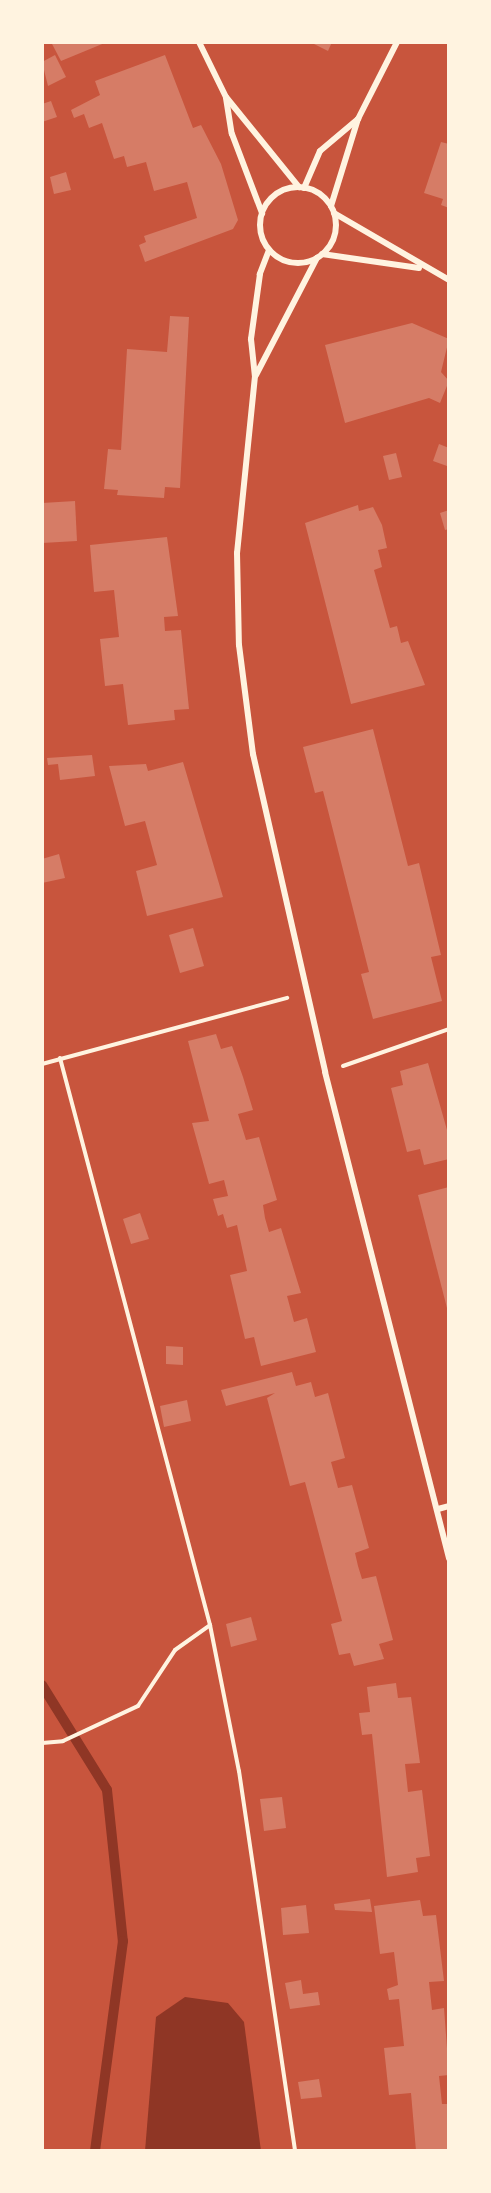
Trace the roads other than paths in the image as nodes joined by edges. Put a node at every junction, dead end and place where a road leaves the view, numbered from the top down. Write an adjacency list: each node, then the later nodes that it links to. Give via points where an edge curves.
1 (199, 42): 3 (street)
2 (397, 42): 4 (street)
3 (226, 97): 5 (street); 7 (street, via 232,134)
4 (358, 119): 5 (street, via 320,151); 6 (street)
5 (302, 187): 6 (street); 7 (street, via 276,193)
6 (333, 209): 9 (street, via 336,228); 10 (street)
7 (262, 213): 8 (street, via 262,239)
8 (269, 250): 9 (street, via 300,263); 12 (street, via 260,274 251,339)
9 (320, 256): 10 (street); 12 (street)
10 (422, 268): 11 (street)
11 (449, 280)
12 (255, 376): 14 (street, via 237,553 239,645 253,754 325,1072)
13 (449, 1506): 14 (street)
14 (438, 1509): 15 (street)
15 (449, 1558)

